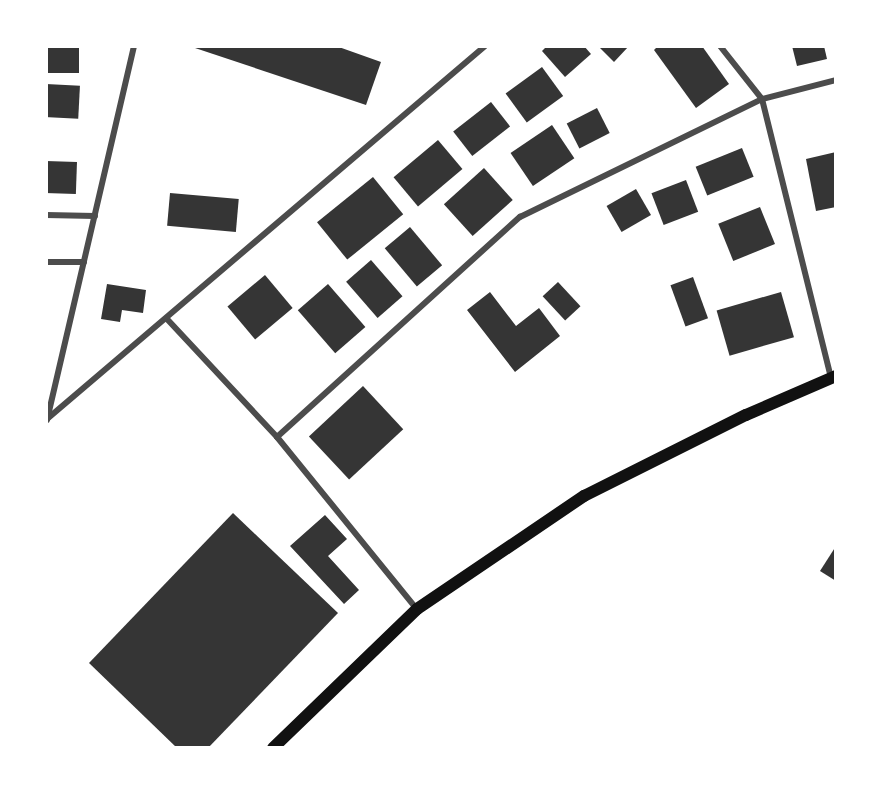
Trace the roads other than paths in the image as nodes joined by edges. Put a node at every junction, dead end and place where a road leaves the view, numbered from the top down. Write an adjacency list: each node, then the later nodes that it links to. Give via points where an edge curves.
1 (134, 46): 7 (street)
2 (485, 46): 10 (street)
3 (720, 46): 5 (street)
4 (836, 80): 5 (street)
5 (762, 99): 11 (street); 13 (street, via 520,217)
6 (46, 214): 7 (street)
7 (95, 216): 9 (street)
8 (46, 262): 9 (street)
9 (84, 262): 12 (street)
10 (167, 319): 12 (street); 13 (street)
11 (833, 376): 14 (main road, via 584,496)
12 (47, 420)
13 (277, 437): 14 (street)
14 (417, 609): 15 (main road)
15 (273, 747)

